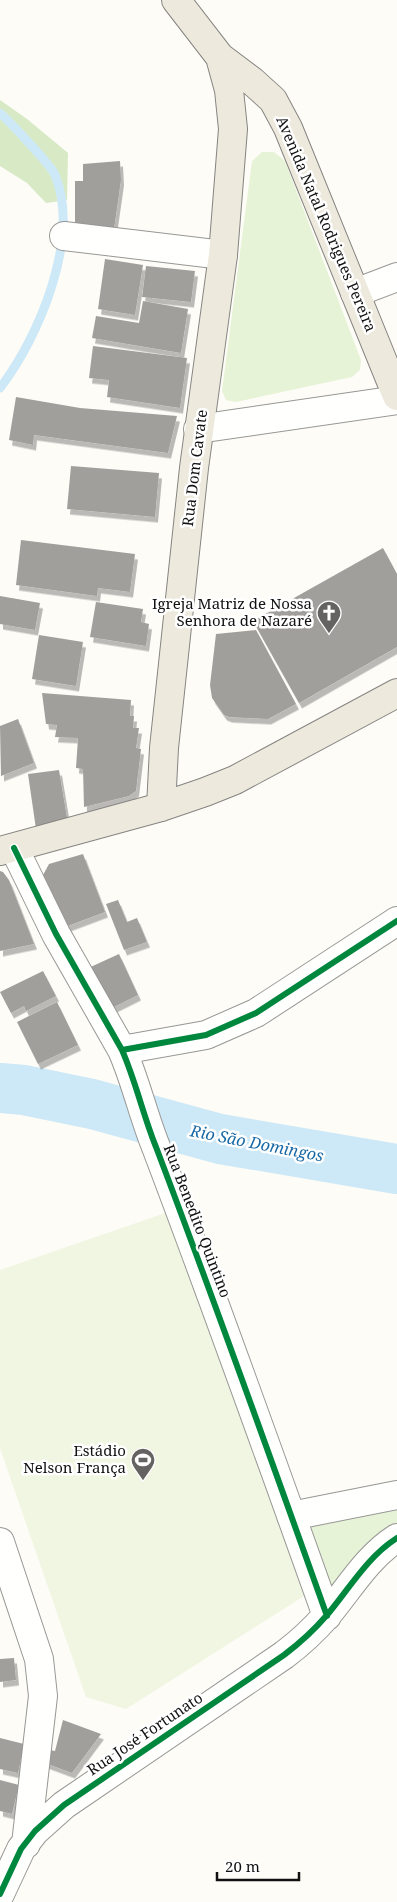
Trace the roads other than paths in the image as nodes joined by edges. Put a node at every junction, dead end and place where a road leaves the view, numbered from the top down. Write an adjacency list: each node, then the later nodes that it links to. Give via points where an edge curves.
1 (176, 0): 2 (main road, Avenida Natal Rodrigues Pereira)
2 (220, 57): 3 (main road, Avenida Natal Rodrigues Pereira); 4 (main road, Rua Dom Cavate, via 229,90)
3 (273, 100): 4 (main road, via 252,111); 8 (main road, Avenida Natal Rodrigues Pereira, via 299,153)
4 (233, 129): 6 (main road, Rua Dom Cavate)
5 (64, 236): 6 (street)
6 (223, 255): 11 (main road, Rua Dom Cavate)
7 (397, 277): 8 (street)
8 (355, 293): 9 (main road, Avenida Natal Rodrigues Pereira)
9 (397, 396)
10 (397, 400): 11 (street)
11 (198, 429): 13 (main road, Rua Dom Cavate, via 164,748)
12 (397, 694): 13 (main road, via 235,780)
13 (161, 808): 14 (main road)
14 (7, 850): 16 (street, Rua Benedito Quintino)
15 (397, 921): 16 (street, via 233,1025)
16 (126, 1060): 18 (street, Rua Benedito Quintino)
17 (397, 1495): 18 (street)
18 (291, 1516): 21 (street, Rua Benedito Quintino)
19 (397, 1538): 21 (street, Rua José Fortunato, via 366,1565)
20 (0, 1542): 22 (street, via 39,1659 43,1696)
21 (327, 1616): 22 (street, Rua José Fortunato, via 284,1655 64,1805 35,1831)
22 (26, 1844): 23 (street, Rua José Fortunato, via 10,1869)
23 (0, 1894)

